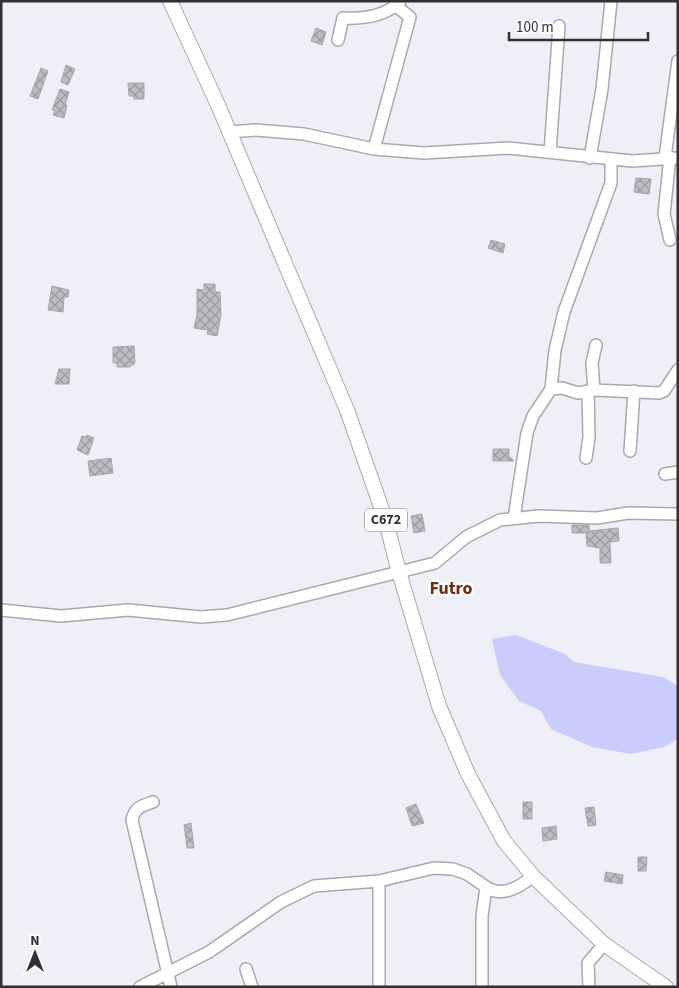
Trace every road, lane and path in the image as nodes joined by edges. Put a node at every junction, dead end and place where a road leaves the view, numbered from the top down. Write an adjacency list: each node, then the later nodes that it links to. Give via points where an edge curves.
1 (170, 1): 7 (main road, C672)
2 (611, 1): 11 (street, via 602,88)
3 (398, 4): 5 (street, via 366,19 343,18); 8 (street, via 410,17)
4 (559, 26): 9 (street)
5 (338, 40)
6 (678, 61): 10 (street)
7 (230, 132): 8 (street, via 256,130 304,134); 25 (main road, C672, via 350,419 385,518)
8 (374, 149): 9 (street, via 424,153 508,148)
9 (550, 152): 11 (street)
10 (671, 157): 12 (street); 13 (street, via 664,214)
11 (590, 158): 12 (street)
12 (611, 159): 16 (street, via 611,182 564,312 555,350)
13 (670, 240)
14 (596, 345): 17 (street)
15 (678, 370): 18 (street, via 664,391)
16 (551, 389): 17 (street, via 562,388 578,394); 24 (street, via 533,416 527,433)
17 (591, 391): 18 (street); 20 (street)
18 (634, 391): 19 (street)
19 (630, 451)
20 (586, 458)
21 (678, 472): 22 (street)
22 (665, 474)
23 (678, 514): 24 (street)
24 (514, 518): 25 (street, via 500,520 475,531 435,563)
25 (399, 572): 26 (street, via 227,615 201,617 128,610 61,616); 28 (main road, C672, via 450,736 504,841)
26 (1, 610)
27 (153, 802): 33 (street, via 134,811 132,820)
28 (533, 876): 30 (street, via 511,890 497,893); 31 (main road, C672)
29 (379, 881): 30 (street, via 419,870 447,868 467,874); 33 (street, via 314,886 296,893 209,952); 37 (street)
30 (486, 887): 38 (street, via 482,916)
31 (604, 944): 39 (street, via 588,963); 40 (main road, C672)
32 (246, 970): 36 (street)
33 (169, 971): 34 (street); 35 (street)
34 (140, 987)
35 (172, 987)
36 (252, 987)
37 (379, 987)
38 (482, 987)
39 (590, 987)
40 (666, 987)

